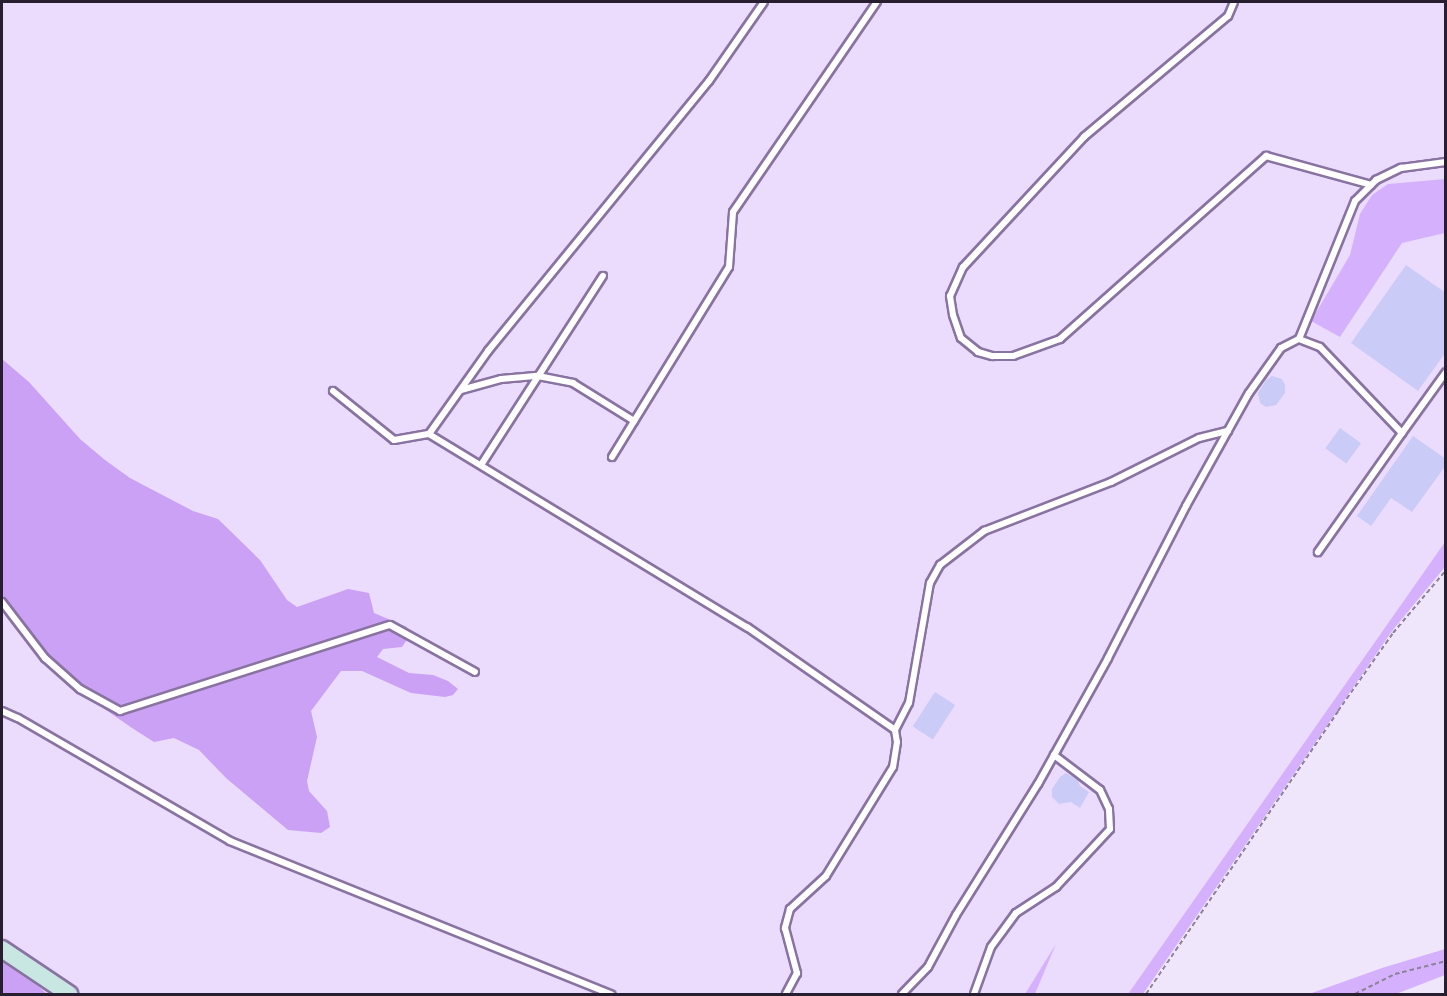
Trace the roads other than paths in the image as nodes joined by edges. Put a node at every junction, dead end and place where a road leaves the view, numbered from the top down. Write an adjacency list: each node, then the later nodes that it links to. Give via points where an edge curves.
1 (764, 2): 10 (lane, via 709,81)
2 (877, 2): 12 (lane, via 733,212 729,267)
3 (1234, 2): 5 (lane, via 1228,16 1084,137 963,267 950,296 961,338 978,352 992,356 1012,356 1060,339 1266,156)
4 (1446, 162): 5 (lane, via 1401,168)
5 (1371, 185): 7 (lane, via 1355,201)
6 (603, 276): 9 (lane)
7 (1299, 339): 13 (lane, via 1272,358); 14 (lane, via 1320,347)
8 (1446, 372): 14 (lane)
9 (538, 376): 10 (lane, via 501,379); 12 (lane, via 573,383); 17 (lane)
10 (460, 390): 15 (lane)
11 (333, 391): 15 (lane, via 394,440)
12 (634, 421): 16 (lane)
13 (1228, 431): 22 (lane, via 1199,438 1111,482 984,531 940,566 930,583 909,703); 23 (lane)
14 (1402, 433): 18 (lane)
15 (429, 434): 17 (lane)
16 (612, 457)
17 (481, 465): 22 (lane, via 747,627)
18 (1318, 552)
19 (2, 602): 20 (lane, via 45,658 80,689 120,711 390,625)
20 (475, 672)
21 (2, 711): 26 (lane, via 230,841)
22 (895, 730): 27 (lane, via 893,767 826,876 790,909 785,928 797,973)
23 (1054, 755): 28 (lane, via 928,967); 29 (lane, via 1100,790 1109,809 1110,829 1056,887 1016,913 991,947)
24 (2, 949): 25 (main road)
25 (69, 994)
26 (611, 994)
27 (786, 994)
28 (902, 994)
29 (974, 994)

